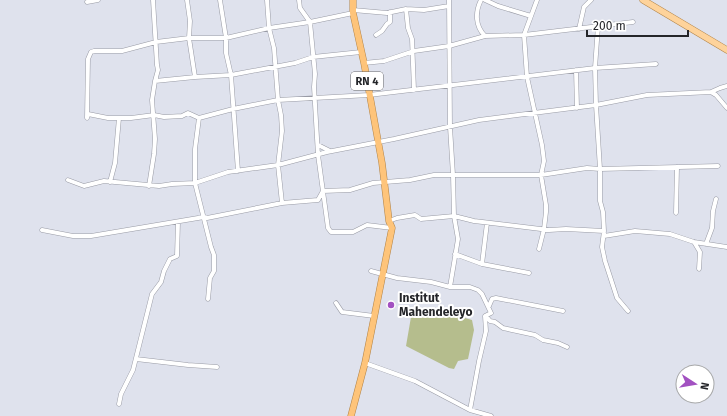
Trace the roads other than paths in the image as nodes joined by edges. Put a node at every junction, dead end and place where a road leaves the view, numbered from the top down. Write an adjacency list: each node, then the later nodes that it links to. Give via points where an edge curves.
1 (98, 0): 14 (street)
2 (153, 0): 30 (street)
3 (187, 0): 28 (street)
4 (220, 0): 29 (street)
5 (267, 0): 23 (street)
6 (299, 0): 20 (street, via 300,8)
7 (353, 0): 17 (highway, RN 4)
8 (449, 0): 15 (street)
9 (481, 0): 27 (street, via 476,16)
10 (485, 0): 19 (street)
11 (537, 0): 19 (street)
12 (592, 0): 24 (street, via 584,7)
13 (645, 1): 32 (main road)
14 (88, 2)
15 (449, 6): 16 (street, via 424,10); 31 (street)
16 (406, 9): 18 (street); 33 (street)
17 (353, 11): 18 (street); 20 (street); 34 (highway, RN 4)
18 (390, 12): 25 (street, via 390,22)
19 (531, 16): 26 (street)
20 (310, 22): 23 (street); 35 (street)
21 (633, 22): 22 (street)
22 (598, 26): 24 (street); 39 (street)
23 (270, 28): 29 (street); 38 (street)
24 (579, 29): 26 (street)
25 (376, 35)
26 (524, 35): 27 (street); 43 (street)
27 (485, 36): 31 (street)
28 (189, 38): 29 (street); 30 (street); 42 (street)
29 (226, 38): 41 (street, via 226,53)
30 (156, 42): 44 (street, via 158,70); 58 (street, via 122,51 91,52 88,59 87,118 88,114)
31 (449, 46): 33 (street); 45 (street)
32 (727, 50)
33 (414, 51): 36 (street, via 384,61); 47 (street)
34 (361, 52): 35 (street); 36 (highway, RN 4)
35 (313, 57): 38 (street); 50 (street)
36 (364, 63): 49 (highway, RN 4)
37 (656, 64): 39 (street)
38 (275, 67): 41 (street); 51 (street)
39 (595, 68): 40 (street); 52 (street)
40 (576, 70): 43 (street); 53 (street)
41 (231, 75): 42 (street); 55 (street)
42 (195, 76): 44 (street)
43 (527, 77): 45 (street); 56 (street)
44 (155, 81): 57 (street, via 152,100)
45 (449, 86): 47 (street); 60 (street)
46 (727, 86): 48 (street)
47 (414, 90): 49 (street)
48 (710, 92): 52 (street, via 647,95); 54 (street)
49 (369, 95): 50 (street); 61 (highway, RN 4)
50 (316, 99): 51 (street); 62 (street)
51 (278, 100): 55 (street); 65 (street, via 282,131)
52 (596, 105): 53 (street); 68 (street)
53 (578, 108): 56 (street)
54 (727, 108)
55 (233, 109): 59 (street); 69 (street)
56 (536, 112): 60 (street); 71 (street, via 544,161)
57 (154, 116): 58 (street); 59 (street, via 182,116 188,113); 76 (street, via 154,154)
58 (119, 118): 73 (street, via 115,163)
59 (199, 118): 75 (street, via 195,149)
60 (450, 126): 61 (street); 70 (street)
61 (378, 142): 63 (street); 74 (highway, RN 4)
62 (318, 145): 63 (street); 64 (street)
63 (331, 152): 64 (street)
64 (318, 155): 65 (street); 77 (street)
65 (278, 165): 69 (street); 79 (street)
66 (718, 166): 67 (street)
67 (677, 167): 68 (street); 80 (street)
68 (600, 169): 71 (street, via 586,168); 89 (street, via 600,202)
69 (238, 171): 75 (street)
70 (453, 175): 71 (street); 74 (street); 81 (street)
71 (541, 175): 87 (street, via 546,205)
72 (68, 180): 73 (street, via 84,186 100,181)
73 (110, 182): 76 (street)
74 (385, 182): 77 (street, via 350,190); 83 (highway, RN 4)
75 (195, 183): 76 (street); 82 (street)
76 (149, 186)
77 (323, 191): 79 (street, via 318,200); 86 (street, via 328,228 331,232 353,232 367,225)
78 (716, 199): 92 (street, via 712,228)
79 (282, 203): 82 (street)
80 (676, 213)
81 (454, 216): 83 (street, via 421,219 415,215); 85 (street); 95 (street, via 458,239)
82 (204, 217): 84 (street); 102 (street, via 214,255 214,271 210,278)
83 (389, 221): 86 (highway, RN 4)
84 (178, 222): 88 (street, via 82,237); 110 (street, via 176,256 170,259 161,282 152,294)
85 (487, 222): 87 (street); 96 (street)
86 (392, 228): 100 (highway)
87 (544, 229): 89 (street); 94 (street)
88 (42, 230)
89 (604, 231): 90 (street)
90 (604, 236): 91 (street, via 635,231 670,234); 106 (street, via 602,247 608,271 617,298)
91 (694, 242): 92 (street); 97 (street, via 700,252)
92 (706, 244): 93 (street)
93 (727, 247)
94 (539, 249)
95 (455, 254): 96 (street); 101 (street)
96 (482, 264): 99 (street)
97 (699, 269)
98 (371, 271): 100 (street)
99 (529, 273)
100 (384, 274): 101 (street); 107 (highway)
101 (450, 287): 104 (street, via 470,287 478,290)
102 (208, 299)
103 (336, 303): 107 (street, via 342,312)
104 (489, 306): 105 (street, via 492,299 496,298); 108 (street, via 490,313)
105 (563, 311)
106 (628, 311)
107 (374, 316): 111 (highway)
108 (485, 316): 109 (street, via 503,328 535,335); 114 (street, via 486,331)
109 (567, 347)
110 (136, 359): 112 (street); 113 (street)
111 (365, 363): 114 (street, via 414,381); 115 (highway)
112 (218, 366)
113 (119, 404)
114 (470, 410): 116 (street)
115 (351, 416)
116 (491, 416)

